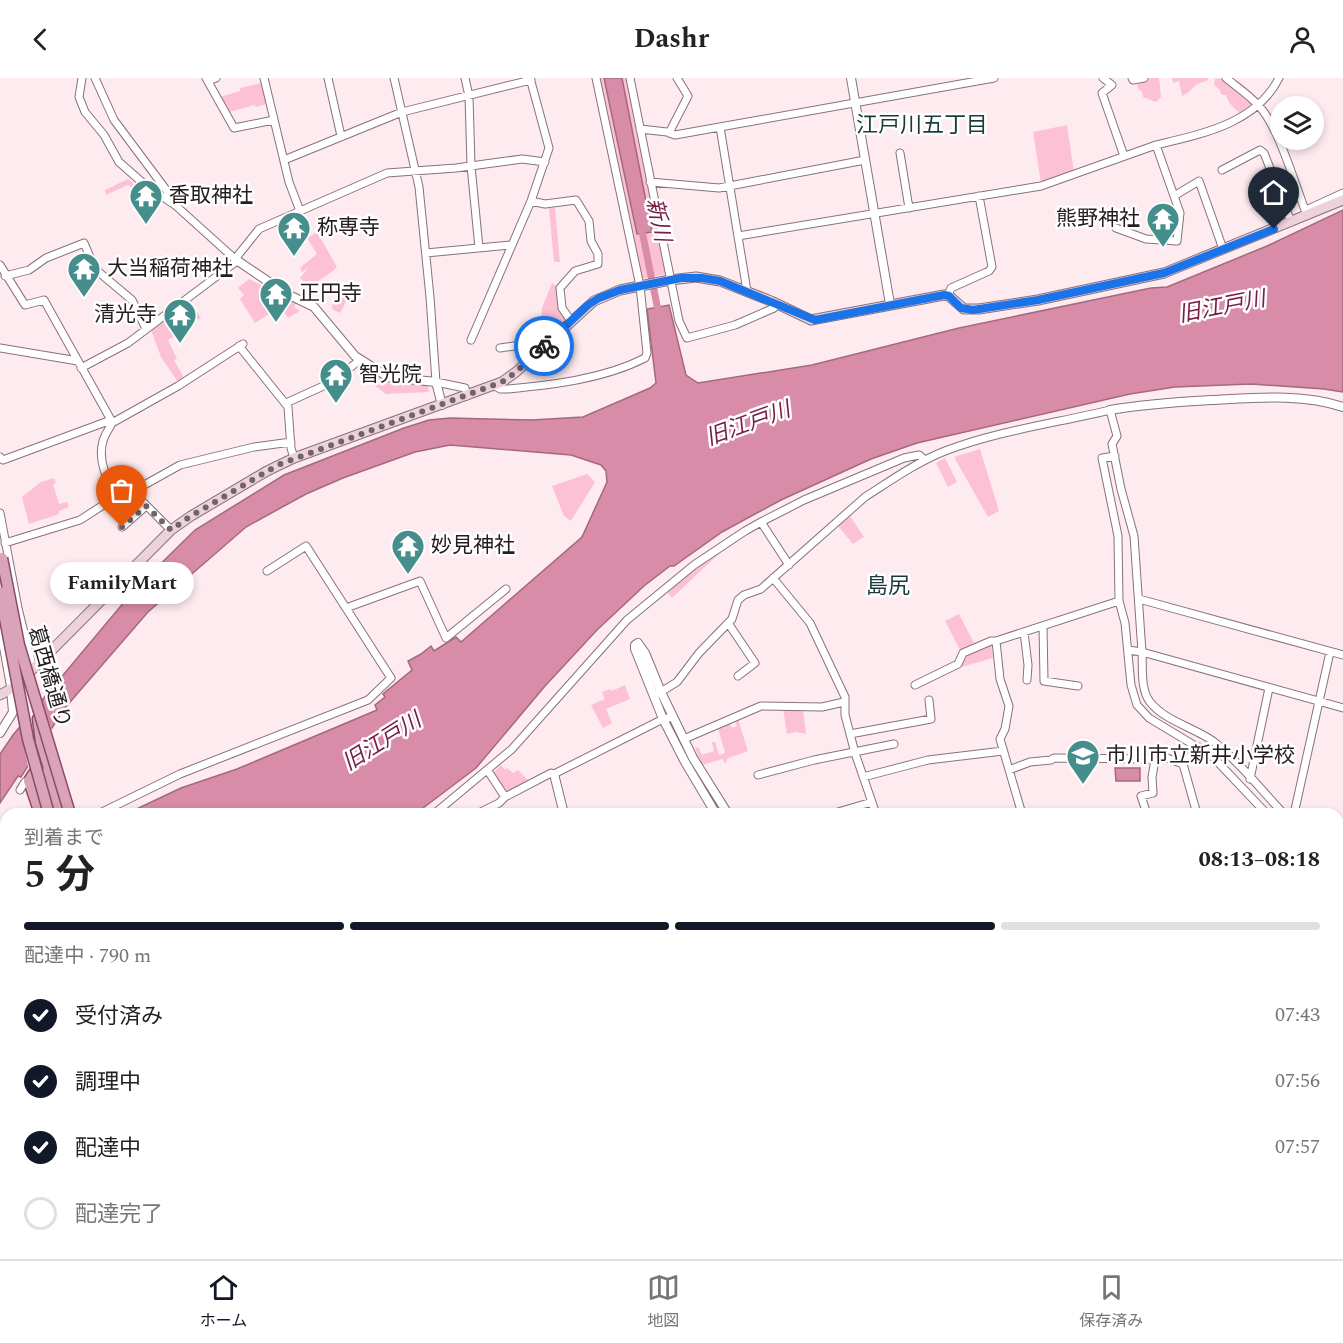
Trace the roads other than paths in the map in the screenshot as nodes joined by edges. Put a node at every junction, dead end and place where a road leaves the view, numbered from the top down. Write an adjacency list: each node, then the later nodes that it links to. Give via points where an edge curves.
1 (82, 78): 45 (street, via 79,98 85,112 119,162)
2 (95, 78): 45 (street, via 114,120)
3 (216, 78): 18 (street)
4 (264, 78): 24 (street)
5 (328, 78): 28 (street)
6 (394, 78): 23 (street)
7 (465, 78): 20 (street)
8 (596, 78): 61 (street)
9 (630, 78): 26 (street)
10 (677, 78): 27 (street, via 688,96)
11 (851, 78): 21 (street)
12 (994, 78): 21 (street)
13 (1103, 78): 31 (street, via 1112,85 1102,93)
14 (1132, 78): 15 (street)
15 (1144, 78)
16 (1226, 78): 22 (street)
17 (1279, 78): 22 (street)
18 (207, 79): 24 (street, via 234,128)
19 (530, 79): 20 (street); 34 (street, via 549,148)
20 (470, 96): 23 (street); 35 (street)
21 (856, 103): 25 (street); 33 (street)
22 (1259, 105): 29 (street, via 1221,127); 48 (street, via 1279,140)
23 (402, 112): 28 (street); 37 (street)
24 (274, 120): 32 (street)
25 (720, 127): 27 (street); 39 (street)
26 (640, 129): 27 (street); 38 (street)
27 (669, 133)
28 (341, 136): 32 (street)
29 (1156, 146): 31 (street); 42 (street)
30 (900, 153): 46 (street)
31 (1124, 156): 41 (street, via 1041,186)
32 (284, 160): 47 (street)
33 (866, 160): 39 (street); 49 (street)
34 (544, 162): 35 (street, via 522,159); 44 (street)
35 (471, 166): 37 (street); 54 (street)
36 (1222, 170): 50 (street, via 1260,150)
37 (416, 171): 47 (street, via 387,173); 56 (street)
38 (650, 182): 39 (street); 60 (street)
39 (730, 186): 52 (street)
40 (1343, 193): 48 (street)
41 (979, 196): 46 (street); 63 (street, via 992,267 951,288)
42 (1174, 196): 51 (street, via 1180,213 1177,241 1146,239); 55 (street, via 1199,181)
43 (1343, 200): 48 (main road)
44 (531, 201): 53 (street); 66 (street, via 545,204 576,200 589,221 598,264 575,271 560,288 562,308)
45 (175, 205): 57 (street)
46 (909, 208): 49 (street)
47 (300, 212): 57 (street, via 259,229)
48 (1306, 213): 50 (main road)
49 (875, 214): 52 (street); 65 (street)
50 (1292, 222): 55 (main road)
51 (1116, 228)
52 (738, 236): 62 (street)
53 (511, 245): 54 (street); 68 (street)
54 (479, 248): 56 (street)
55 (1223, 249): 63 (main road, via 1156,275 1031,302 968,310)
56 (426, 253): 74 (street)
57 (236, 260): 67 (street); 72 (street, via 314,307)
58 (0, 265): 59 (street)
59 (5, 276): 67 (street, via 29,270 46,258 84,243 95,269 132,300); 73 (street, via 26,305 44,300)
60 (668, 280): 61 (main road); 62 (main road, via 702,278); 64 (street, via 687,338 735,325 774,308)
61 (642, 286): 66 (main road, via 599,298); 75 (street, via 645,358 590,377 507,389)
62 (747, 291): 64 (main road)
63 (948, 295): 65 (main road)
64 (777, 303): 65 (main road, via 815,320)
65 (890, 304)
66 (571, 321): 69 (main road)
67 (146, 329): 73 (street, via 128,343)
68 (471, 340)
69 (549, 341): 71 (street); 75 (main road)
70 (0, 348): 73 (street)
71 (500, 348)
72 (360, 360): 74 (street, via 388,377); 77 (street, via 330,383)
73 (80, 364): 81 (street)
74 (436, 382): 76 (street, via 465,388); 78 (street)
75 (495, 386): 76 (main road)
76 (467, 396): 78 (main road)
77 (286, 403): 81 (street, via 269,386 241,345 178,386); 82 (street)
78 (442, 405): 85 (main road)
79 (1343, 407): 80 (street, via 1317,401 1253,398)
80 (1110, 410): 83 (street, via 1117,436 1112,444); 86 (street, via 989,438)
81 (111, 421): 84 (street, via 3,460); 88 (street, via 102,458 106,475 114,489)
82 (291, 442): 85 (street); 87 (street, via 180,465)
83 (1115, 456): 100 (street, via 1134,537); 101 (street, via 1102,458 1118,536)
84 (0, 457)
85 (294, 458): 93 (main road)
86 (926, 460): 91 (street, via 919,455 904,458); 95 (street, via 865,497)
87 (131, 490): 88 (street); 89 (street)
88 (122, 493): 94 (street, via 80,520)
89 (146, 506): 92 (street); 93 (street)
90 (0, 513): 94 (street)
91 (761, 522): 95 (street); 139 (street, via 694,565 627,620)
92 (122, 527)
93 (171, 530): 112 (main road)
94 (2, 549): 112 (street); 121 (main road, 葛西橋通り, bridge, via 18,645)
95 (789, 566): 97 (street)
96 (267, 571): 102 (street, via 306,546)
97 (773, 578): 103 (street, via 738,600); 125 (street, via 810,623)
98 (506, 589): 102 (street, via 446,638 420,582)
99 (0, 592): 122 (main road, 葛西橋通り, bridge)
100 (1139, 599): 109 (street); 110 (street)
101 (1119, 601): 104 (street); 108 (street)
102 (346, 608): 154 (street, via 391,678 368,700 180,774)
103 (728, 623): 113 (street, via 755,663); 119 (street, via 677,682)
104 (1043, 626): 106 (street); 116 (street, via 1044,681)
105 (0, 628): 118 (street)
106 (1024, 632): 107 (street); 114 (street)
107 (996, 641): 115 (street, via 963,653 958,664); 134 (street, via 1000,679 1009,705 1000,739)
108 (1128, 650): 109 (street); 133 (street, via 1137,705 1157,724)
109 (1142, 652): 117 (street); 143 (street, via 1145,694 1150,702 1223,749)
110 (1330, 652): 111 (street); 124 (street)
111 (1343, 655)
112 (33, 669): 118 (main road)
113 (738, 676)
114 (1027, 680)
115 (915, 685)
116 (1078, 686)
117 (1269, 688): 124 (street); 143 (street)
118 (11, 689): 120 (main road); 129 (street, via 13,712)
119 (658, 693): 119 (street, via 635,649 638,643 645,653); 127 (street); 128 (street)
120 (0, 695)
121 (34, 697): 146 (main road, bridge, via 41,742); 153 (main road, 葛西橋通り, bridge)
122 (20, 700): 146 (main road, bridge); 150 (main road, 葛西橋通り, bridge)
123 (929, 700): 130 (street, via 931,719)
124 (1319, 701): 126 (street); 167 (street)
125 (844, 702): 130 (street); 131 (street, via 822,707 761,706)
126 (1343, 708)
127 (673, 717): 128 (street); 131 (street)
128 (663, 719): 140 (street); 158 (street)
129 (0, 733)
130 (850, 734): 135 (street)
131 (684, 739): 159 (street)
132 (894, 744): 135 (street)
133 (1199, 747): 137 (street); 165 (street)
134 (1003, 751): 138 (street); 142 (street, via 928,760)
135 (855, 753): 141 (street); 142 (street)
136 (1156, 759): 137 (street, via 1156,754); 138 (street, via 1054,758); 163 (street, via 1153,793 1141,796)
137 (1183, 764): 164 (street)
138 (1009, 770): 162 (street)
139 (488, 771): 147 (street); 155 (street)
140 (554, 774): 147 (street); 157 (street)
141 (758, 775)
142 (863, 777): 148 (street)
143 (1250, 779): 166 (street)
144 (29, 781): 145 (street); 149 (main road); 151 (main road, via 34,773 43,774)
145 (20, 790)
146 (57, 793): 152 (main road)
147 (505, 796): 156 (street)
148 (872, 802): 160 (street); 161 (street)
149 (38, 808)
150 (47, 808)
151 (54, 808)
152 (61, 808)
153 (68, 808)
154 (110, 808)
155 (442, 808)
156 (491, 808)
157 (562, 808)
158 (712, 808)
159 (724, 808)
160 (852, 808)
161 (874, 808)
162 (1020, 808)
163 (1145, 808)
164 (1195, 808)
165 (1261, 808)
166 (1278, 808)
167 (1295, 808)

